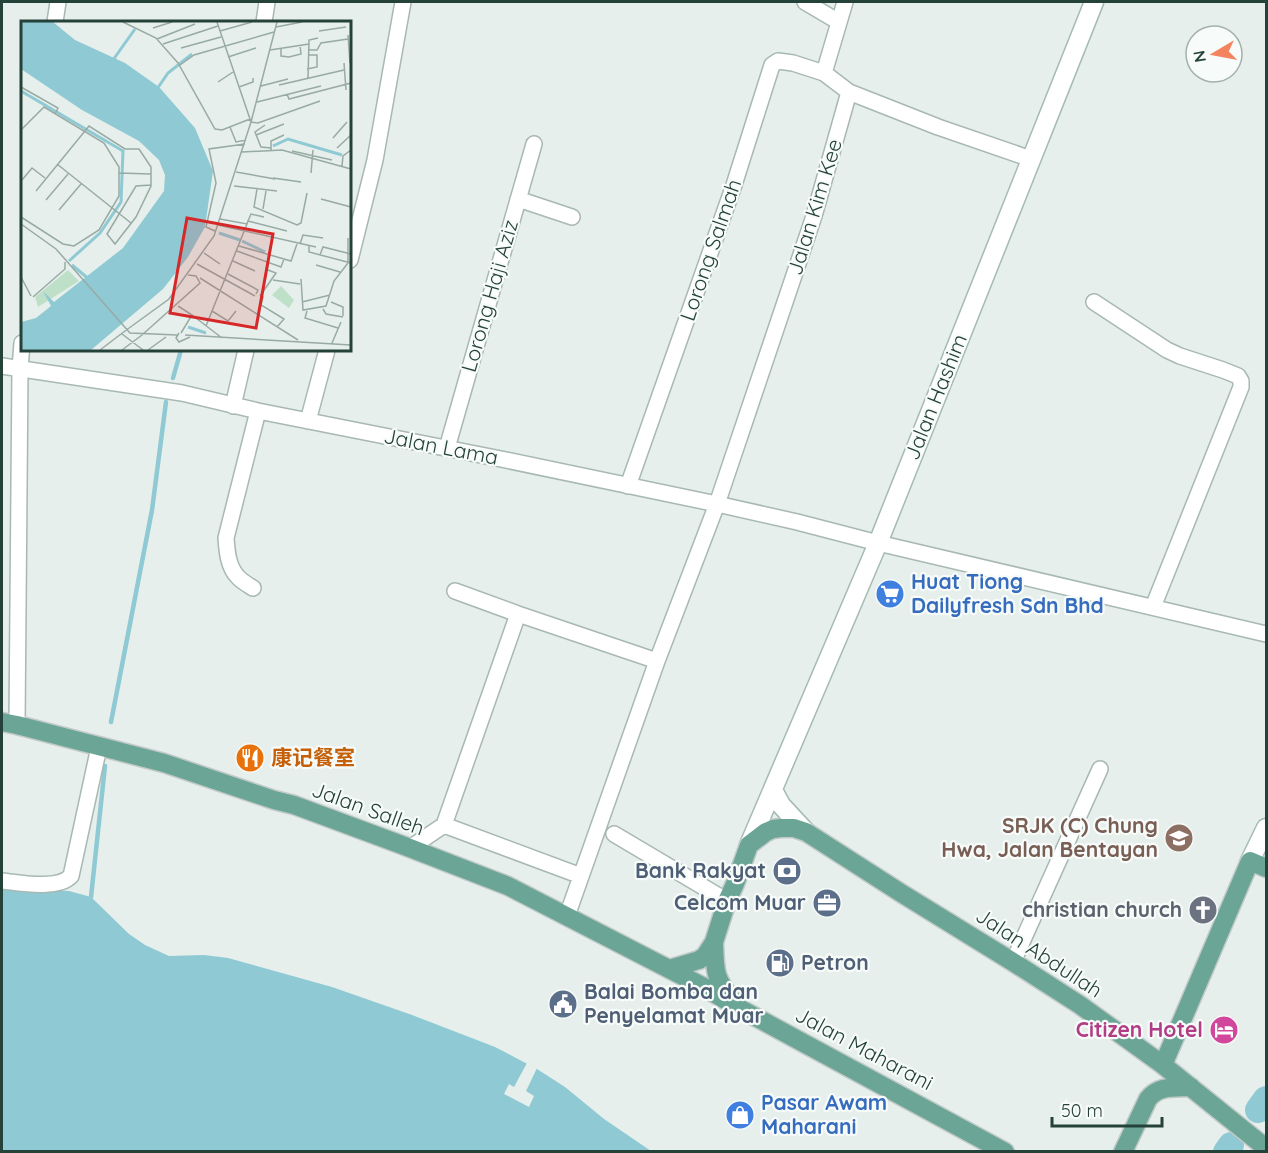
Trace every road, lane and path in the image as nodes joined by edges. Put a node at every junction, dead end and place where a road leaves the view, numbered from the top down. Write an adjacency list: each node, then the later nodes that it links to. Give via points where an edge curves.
1 (58, 2): 7 (street)
2 (267, 2): 8 (street)
3 (403, 2): 16 (street, via 375,160)
4 (805, 2): 9 (street)
5 (845, 2): 9 (street)
6 (1094, 2): 13 (street, Jalan Hashim)
7 (55, 21)
8 (264, 21)
9 (839, 22): 10 (street)
10 (824, 73): 11 (street); 27 (street, Lorong Salmah, via 793,63 778,61 772,65)
11 (849, 92): 13 (street); 28 (street, Jalan Kim Kee, via 814,216)
12 (534, 144): 14 (street, Lorong Haji Aziz)
13 (1031, 159): 29 (street, Jalan Hashim)
14 (518, 199): 15 (street); 26 (street, Lorong Haji Aziz)
15 (572, 217)
16 (351, 256)
17 (1094, 302): 32 (street, via 1167,350 1224,370 1241,381)
18 (21, 351): 22 (street)
19 (246, 351): 23 (street)
20 (327, 351): 25 (street)
21 (2, 366): 22 (street, Jalan Lama)
22 (20, 369): 23 (street, Jalan Lama, via 182,393); 36 (street)
23 (233, 406): 24 (street, Jalan Lama)
24 (258, 411): 25 (street, Jalan Lama); 30 (street, via 226,538 230,563 237,576)
25 (308, 421): 26 (street, Jalan Lama)
26 (447, 448): 27 (street, Jalan Lama)
27 (628, 486): 28 (street, Jalan Lama)
28 (717, 504): 29 (street, Jalan Lama); 35 (street, Jalan Kim Kee)
29 (878, 543): 32 (street, Jalan Lama); 39 (street, Jalan Hashim)
30 (253, 588)
31 (455, 591): 33 (street)
32 (1153, 608): 34 (street, Jalan Lama)
33 (518, 614): 35 (street); 40 (street)
34 (1266, 634)
35 (657, 661): 47 (street, Jalan Kim Kee)
36 (9, 723): 37 (main road, Jalan Salleh)
37 (99, 747): 45 (main road, Jalan Salleh, via 164,763); 48 (street, via 71,876 54,884)
38 (1100, 770): 52 (street)
39 (773, 790): 42 (street, via 781,806); 44 (street, Jalan Hashim)
40 (444, 825): 45 (street); 47 (street)
41 (1266, 828): 46 (street)
42 (806, 832): 44 (main road, via 773,829); 52 (main road, Jalan Abdullah)
43 (614, 834): 49 (street)
44 (749, 845): 49 (main road)
45 (410, 848): 50 (main road, Jalan Salleh, via 508,886)
46 (1258, 865): 55 (main road)
47 (581, 876): 50 (street, Jalan Kim Kee)
48 (2, 881)
49 (727, 901): 51 (main road)
50 (567, 916): 53 (main road, Jalan Salleh)
51 (714, 942): 53 (main road, via 705,956 694,963); 54 (main road, via 720,985)
52 (1013, 962): 55 (main road, Jalan Abdullah)
53 (669, 969): 54 (main road, Jalan Maharani)
54 (737, 1007): 58 (main road, Jalan Maharani)
55 (1163, 1065): 56 (main road, Jalan Abdullah)
56 (1191, 1087): 57 (main road, Jalan Abdullah); 59 (main road, via 1154,1092)
57 (1266, 1148)
58 (1005, 1152)
59 (1123, 1152)

